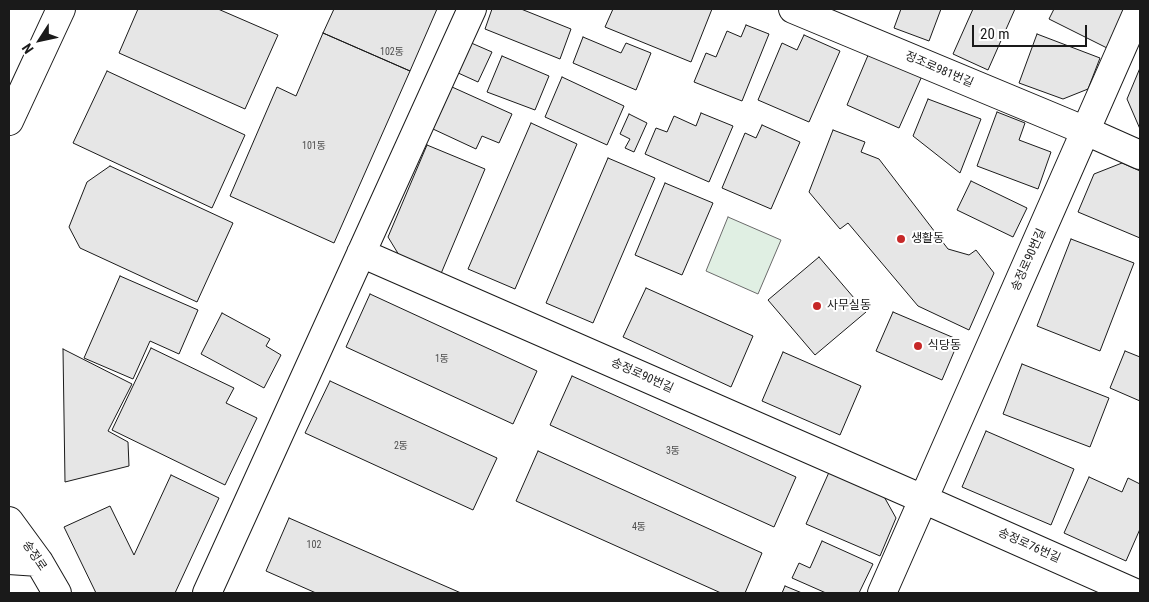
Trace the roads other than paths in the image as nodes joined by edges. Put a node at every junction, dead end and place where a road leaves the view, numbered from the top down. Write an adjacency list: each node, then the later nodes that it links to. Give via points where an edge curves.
1 (61, 9): 5 (street)
2 (472, 9): 8 (street)
3 (793, 9): 6 (street, 정조로981번길)
4 (1139, 9): 6 (street, 송정로90번길)
5 (9, 121)
6 (1086, 130): 7 (street, 정조로981번길); 9 (street, 송정로90번길)
7 (1140, 154)
8 (361, 253): 9 (street, 송정로90번길); 14 (street)
9 (923, 499): 15 (street, 송정로90번길); 16 (street, 송정로76번길)
10 (9, 521): 12 (street, 송정로)
11 (9, 560): 12 (street)
12 (40, 562): 13 (street, 송정로)
13 (57, 593)
14 (209, 593)
15 (882, 593)
16 (1135, 593)

